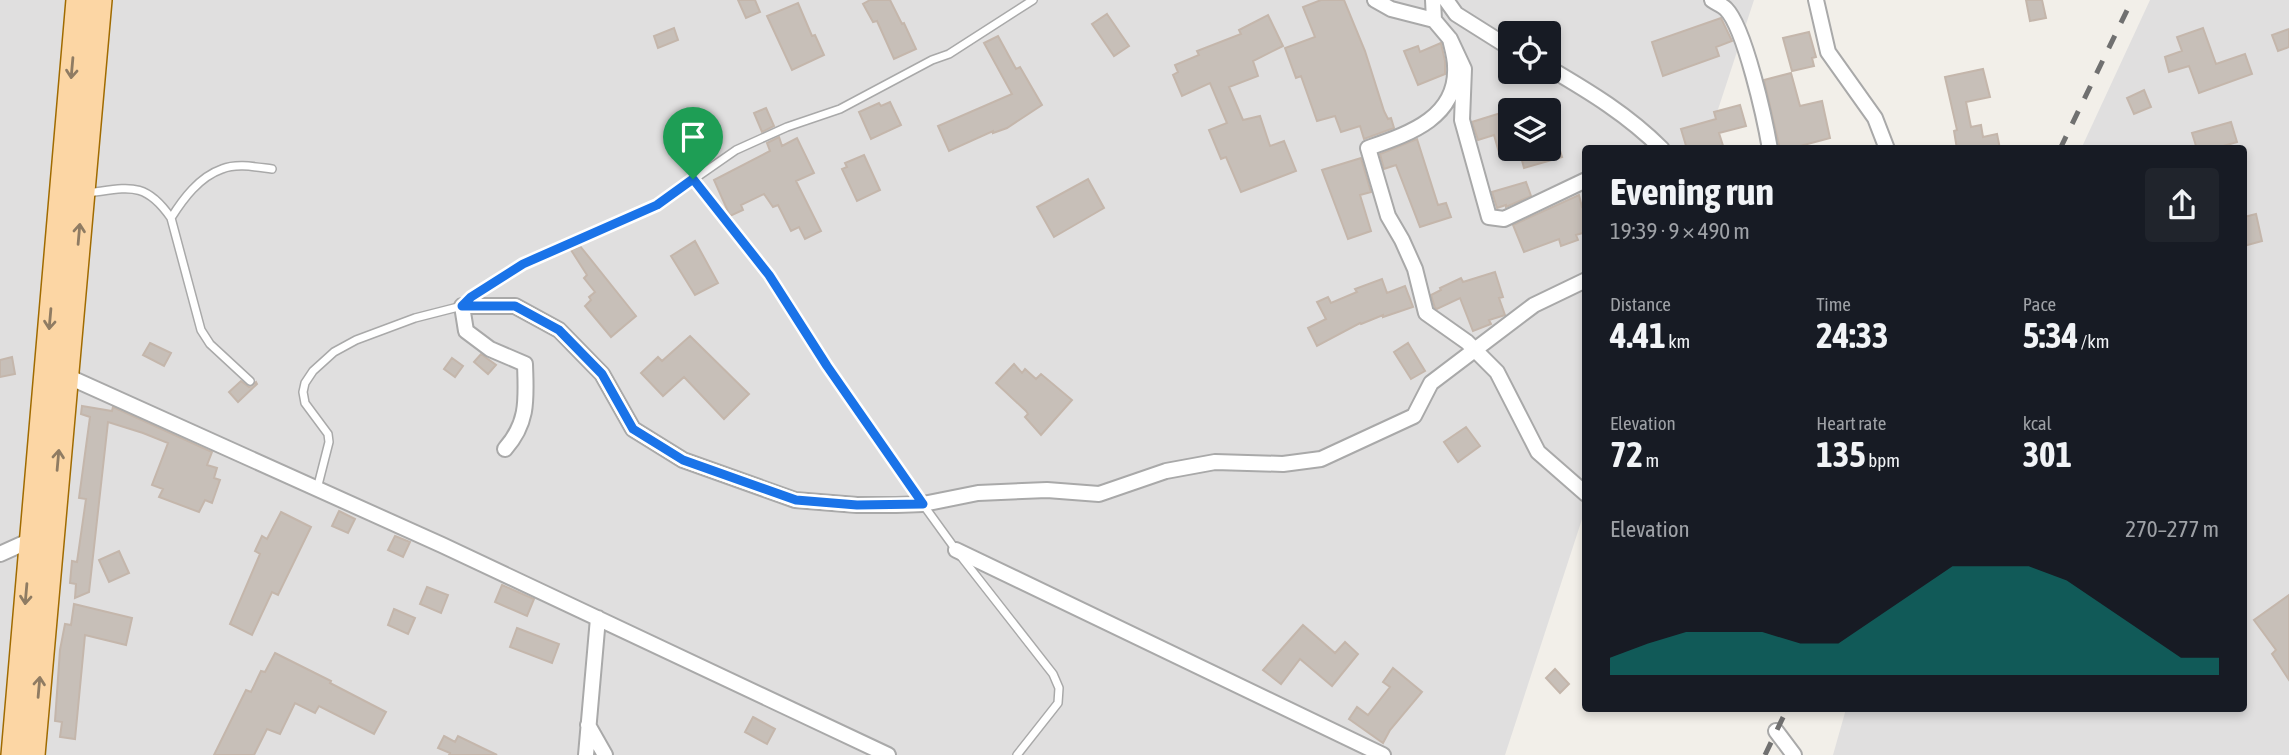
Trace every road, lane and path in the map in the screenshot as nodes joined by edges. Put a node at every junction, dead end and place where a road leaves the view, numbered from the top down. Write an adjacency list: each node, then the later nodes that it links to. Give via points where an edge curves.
1 (78, 0): 24 (main road, one-way to 24)
2 (100, 0): 19 (main road)
3 (1033, 0): 17 (lane, via 949,54 840,109 736,150)
4 (1375, 0): 9 (street)
5 (1433, 0): 9 (street)
6 (1446, 0): 11 (street, via 1455,14)
7 (1712, 0): 14 (street, via 1726,9 1740,34)
8 (1816, 0): 15 (street, via 1828,52 1875,118)
9 (1434, 20): 10 (street)
10 (1450, 39): 18 (street, via 1464,69 1462,120 1489,217 1504,219); 23 (street, via 1455,67 1452,88 1440,113 1368,148 1388,216 1415,269 1426,313)
11 (1498, 41)
12 (1561, 75): 13 (street, via 1605,101)
13 (1658, 145)
14 (1769, 145)
15 (1885, 145)
16 (272, 169): 20 (lane, via 222,169 192,190)
17 (693, 179): 22 (lane, via 657,205 523,264); 29 (lane, via 769,275)
18 (1582, 182)
19 (82, 193): 20 (lane, via 140,190 151,194); 24 (main road, one-way to 19)
20 (171, 218): 25 (lane, via 201,330 209,344)
21 (1582, 282): 23 (street, via 1534,305)
22 (462, 306): 26 (street, via 466,331 490,349 525,364 526,404 517,435); 27 (lane, via 356,340 313,371 303,392 329,442); 29 (street, via 515,306 559,330 602,374 633,429 683,460 796,500)
23 (1475, 350): 28 (street, via 1497,372 1538,452); 29 (street, via 1431,383 1415,416 1321,459 1283,464 1215,463 1166,471 1099,494 1047,490 992,493)
24 (56, 371): 27 (street); 30 (main road); 37 (main road, one-way to 24)
25 (250, 381)
26 (505, 449)
27 (317, 489): 33 (street)
28 (1582, 490)
29 (923, 504): 31 (lane)
30 (31, 540): 32 (street); 36 (main road, one-way to 36)
31 (956, 550): 41 (lane, via 1059,688 1058,703); 42 (street)
32 (0, 554)
33 (598, 618): 34 (street); 40 (street)
34 (587, 724): 38 (street); 39 (street)
35 (1776, 731): 43 (street)
36 (13, 755)
37 (33, 755)
38 (586, 755)
39 (605, 755)
40 (888, 755)
41 (1017, 755)
42 (1382, 755)
43 (1794, 755)

